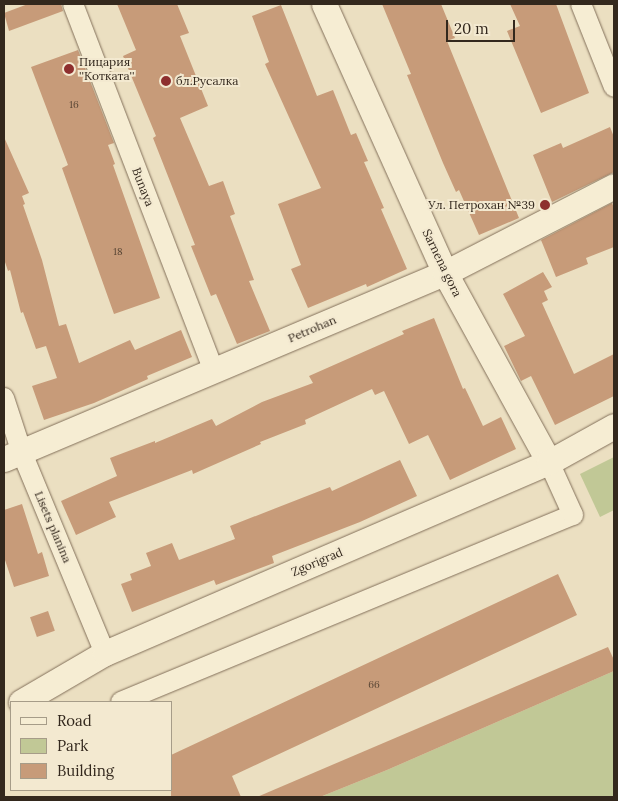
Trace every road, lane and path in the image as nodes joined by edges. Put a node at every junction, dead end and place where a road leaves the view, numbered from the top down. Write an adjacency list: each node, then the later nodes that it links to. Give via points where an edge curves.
1 (73, 4): 7 (street, Bunaya)
2 (324, 4): 6 (street, Sarnena gora)
3 (581, 4): 4 (street)
4 (614, 87)
5 (614, 186): 6 (street, Petrohan)
6 (445, 273): 7 (street, Petrohan); 11 (street, Sarnena gora)
7 (214, 371): 10 (street, Petrohan)
8 (4, 398): 10 (street, Lisets planina)
9 (614, 426): 11 (street, Zgorigrad)
10 (13, 456): 12 (street, Lisets planina)
11 (549, 462): 12 (street, Zgorigrad); 14 (street, via 573,516)
12 (106, 653): 13 (street, Zgorigrad)
13 (23, 701)
14 (123, 701)

